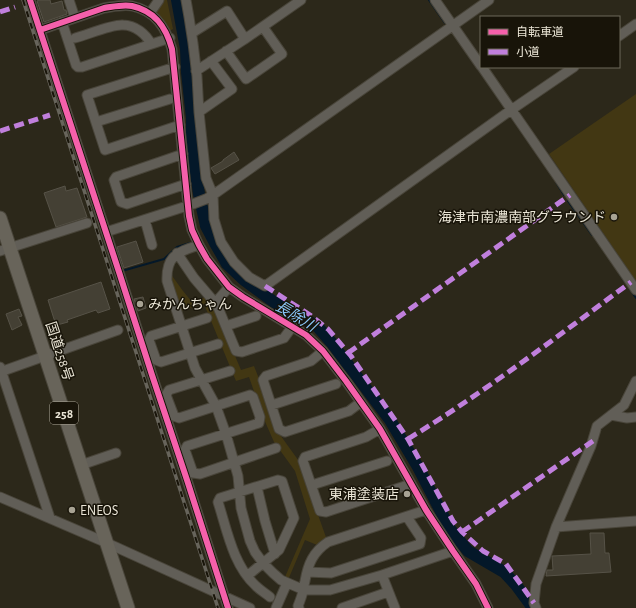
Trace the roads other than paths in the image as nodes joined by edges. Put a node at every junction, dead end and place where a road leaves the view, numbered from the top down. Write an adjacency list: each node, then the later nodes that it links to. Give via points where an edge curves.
1 (30, 0): 16 (street)
2 (69, 0): 11 (street)
3 (159, 0): 10 (street)
4 (186, 0): 17 (street)
5 (301, 0): 15 (street)
6 (435, 0): 14 (street)
7 (489, 0): 14 (street)
8 (131, 3): 9 (street, via 114,6); 10 (street)
9 (103, 4): 11 (street)
10 (150, 13): 20 (street, via 164,27)
11 (75, 18): 12 (street)
12 (62, 22): 16 (street); 22 (street, via 76,65 82,68)
13 (636, 24): 18 (street)
14 (453, 25): 25 (street); 37 (street)
15 (263, 27): 21 (street); 23 (street, via 282,54 246,79)
16 (40, 30): 42 (street)
17 (192, 33): 21 (street, via 226,11); 29 (street)
18 (620, 35)
19 (75, 38): 22 (street, via 123,25 136,28)
20 (170, 38): 22 (street); 26 (street)
21 (245, 39): 23 (street)
22 (151, 44)
23 (226, 52): 24 (street)
24 (212, 61): 29 (street); 32 (street, via 232,89)
25 (480, 66)
26 (175, 67): 33 (street, via 87,95); 34 (street)
27 (482, 68): 31 (street)
28 (573, 68): 31 (street)
29 (196, 71): 32 (street)
30 (170, 99): 33 (street)
31 (511, 110): 37 (street, via 265,286 248,277 234,262 222,242); 48 (street)
32 (199, 112): 37 (street)
33 (96, 122): 34 (street, via 105,150)
34 (180, 125): 35 (street)
35 (183, 154): 36 (street); 36 (street, via 116,177 114,180 121,202 127,204)
36 (186, 184): 38 (street)
37 (210, 197): 38 (street)
38 (191, 204): 40 (street); 44 (street, via 192,230)
39 (0, 218): 45 (highway, 国道258号 / 258)
40 (144, 220): 42 (street); 43 (street)
41 (87, 223): 45 (street)
42 (106, 232): 97 (street)
43 (152, 245)
44 (199, 245): 46 (street); 47 (street)
45 (5, 249): 59 (highway, 国道258号 / 258)
46 (177, 253): 49 (street, via 204,291); 52 (street, via 169,264 167,281)
47 (230, 286): 49 (street); 54 (street, via 243,297)
48 (636, 290)
49 (216, 302): 53 (street)
50 (256, 316): 53 (street)
51 (207, 318): 52 (street)
52 (182, 326): 58 (street); 58 (street, via 151,336 149,340 156,360 161,362)
53 (226, 326): 54 (street, via 236,351 242,352 284,338)
54 (292, 327): 57 (street, via 306,335)
55 (118, 330): 59 (street)
56 (218, 344): 58 (street)
57 (323, 351): 65 (street); 66 (street, via 311,361 266,376 264,380)
58 (190, 352): 62 (street)
59 (45, 356): 60 (street); 76 (highway, 国道258号 / 258)
60 (0, 370): 84 (street)
61 (230, 371): 62 (street)
62 (202, 380): 67 (street); 67 (street, via 169,390 166,395 174,416 179,418)
63 (636, 381): 68 (street, via 624,405)
64 (336, 384): 66 (street)
65 (361, 402): 66 (street, via 349,411 284,432 279,429); 70 (street)
66 (272, 405)
67 (216, 406): 71 (street); 71 (street, via 250,395 253,397 260,417 259,423)
68 (611, 415): 69 (street); 86 (street, via 597,426 591,446)
69 (636, 417)
70 (380, 429): 77 (street); 78 (street, via 366,437 305,457 303,461)
71 (226, 434): 75 (street); 75 (street, via 187,446 185,450 193,473 200,474)
72 (276, 448): 75 (street)
73 (116, 453): 76 (street)
74 (386, 462): 78 (street)
75 (234, 463): 80 (street)
76 (81, 465): 87 (highway, 国道258号 / 258)
77 (411, 484): 78 (street, via 326,512 320,511); 82 (street)
78 (312, 485)
79 (257, 487): 80 (street); 89 (street); 89 (street, via 282,481 294,518)
80 (239, 492): 90 (street, via 250,541); 93 (street, via 220,498 218,502 232,548)
81 (0, 497): 84 (street)
82 (426, 510): 83 (street); 88 (street)
83 (407, 517): 91 (street, via 328,542 315,553); 91 (street, via 421,538 420,544 331,572)
84 (50, 518): 87 (street)
85 (636, 521): 86 (street)
86 (556, 526): 107 (street, via 536,584)
87 (107, 543): 97 (street); 99 (highway, 国道258号 / 258)
88 (453, 551): 92 (street); 106 (street, via 476,584)
89 (275, 554): 90 (street)
90 (263, 563): 93 (street); 94 (street)
91 (307, 572): 95 (street)
92 (382, 575): 95 (street, via 330,590); 96 (street)
93 (248, 576): 98 (street)
94 (287, 583): 95 (street); 102 (street)
95 (304, 590): 103 (street)
96 (388, 592): 104 (street); 105 (street)
97 (224, 596): 100 (street); 101 (street)
98 (270, 597)
99 (128, 608)
100 (228, 608)
101 (250, 608)
102 (276, 608)
103 (299, 608)
104 (342, 608)
105 (395, 608)
106 (488, 608)
107 (536, 608)

